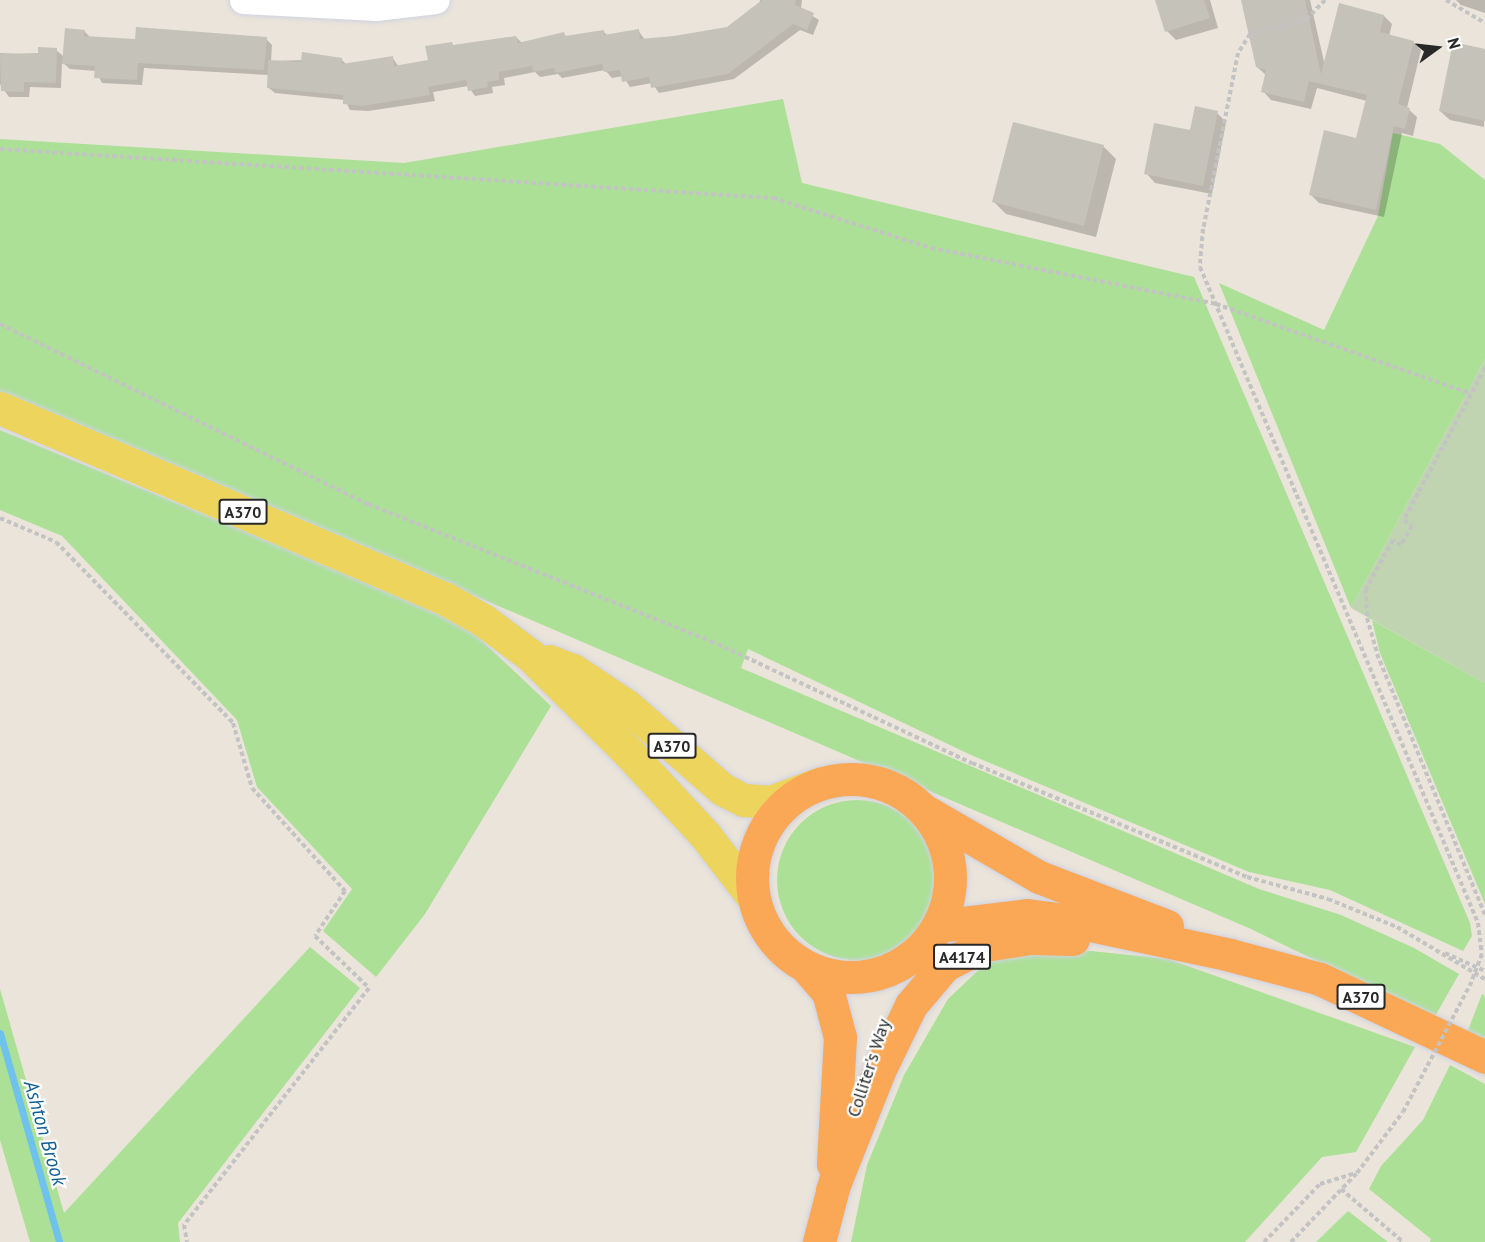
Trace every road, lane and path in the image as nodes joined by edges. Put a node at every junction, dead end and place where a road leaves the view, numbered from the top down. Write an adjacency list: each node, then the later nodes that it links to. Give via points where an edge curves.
1 (243, 0): 5 (street)
2 (436, 0): 5 (street)
3 (1325, 0): 8 (path, via 1306,20 1250,34 1238,53 1203,229 1200,267)
4 (1446, 0): 6 (path)
5 (376, 4)
6 (1485, 23)
7 (0, 149): 8 (path, via 773,198 931,248)
8 (1216, 304): 11 (path); 21 (path, via 1478,923)
9 (0, 324): 22 (path, via 368,504 711,641 972,763 1236,873 1328,899 1397,927)
10 (1485, 368): 11 (path)
11 (1471, 394): 18 (path, via 1404,520 1412,526 1401,545 1393,540 1366,589 1367,618 1377,654)
12 (0, 408): 14 (main road, A370, via 444,598 483,620)
13 (0, 518): 34 (path, via 56,542 233,723 252,788 345,891 315,936 369,988 184,1225)
14 (530, 655): 15 (main road, A370, via 573,670 627,706 722,789 744,800 770,802); 17 (main road, A370, via 666,792)
15 (821, 783): 16 (highway, via 848,778 876,781 901,792); 17 (highway, via 789,800 765,827 753,861)
16 (923, 810): 19 (highway, via 941,835 950,865 949,897); 24 (highway, A370, via 1039,877 1177,930)
17 (753, 897): 26 (highway, via 763,926 781,950)
18 (1485, 915)
19 (938, 926): 23 (highway); 24 (highway, A370, via 1027,915 1072,921)
20 (1485, 934): 21 (path)
21 (1479, 940): 25 (path)
22 (1439, 951): 25 (path); 28 (path)
23 (918, 952): 26 (highway, via 893,969 864,977 834,977); 32 (highway, Colliter's Way, via 902,975 876,1035)
24 (1230, 956): 30 (highway, A370, via 1320,979); 32 (highway, A4174, via 1095,939 1030,938 985,945 945,965 911,1005 879,1071)
25 (1479, 966): 27 (path); 28 (path)
26 (806, 967): 32 (highway, Colliter's Way, via 828,992 840,1037)
27 (1485, 971)
28 (1477, 973): 29 (path); 31 (path, bridge, via 1403,1112)
29 (1485, 979)
30 (1485, 1057)
31 (1357, 1173): 33 (path); 36 (path, via 1320,1184)
32 (832, 1190): 35 (highway, Colliter's Way / A4174)
33 (1341, 1190): 37 (path); 38 (path)
34 (187, 1242)
35 (819, 1242)
36 (1264, 1242)
37 (1291, 1242)
38 (1404, 1242)

